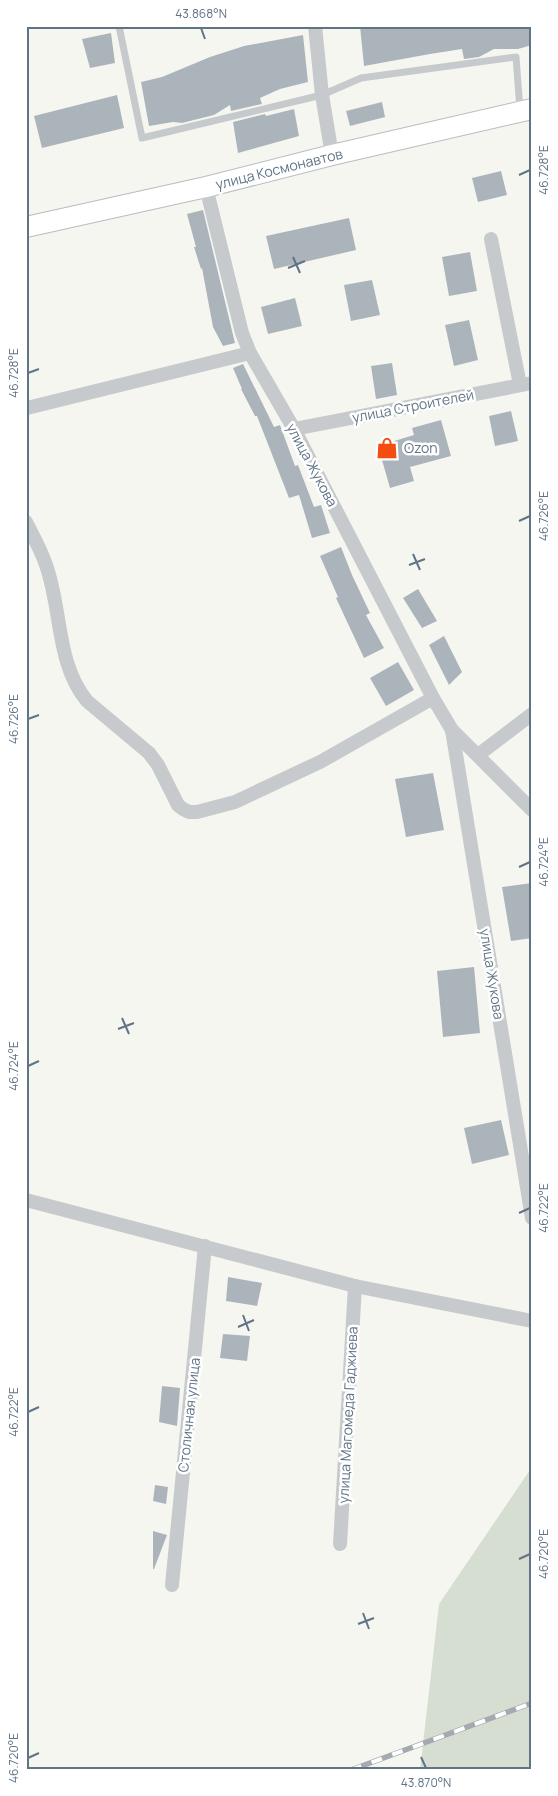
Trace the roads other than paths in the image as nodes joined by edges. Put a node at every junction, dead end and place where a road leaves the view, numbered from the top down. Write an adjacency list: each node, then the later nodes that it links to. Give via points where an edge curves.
1 (119, 26): 3 (lane, via 142,138)
2 (316, 26): 3 (street)
3 (322, 95): 4 (lane, via 361,78 516,57); 5 (street)
4 (526, 110): 5 (street, улица Космонавтов)
5 (332, 155): 6 (street, улица Космонавтов)
6 (206, 187): 7 (street, улица Космонавтов); 9 (street, улица Жукова, via 242,333)
7 (26, 227)
8 (492, 239): 10 (street)
9 (250, 353): 11 (street); 12 (street, улица Жукова)
10 (526, 384): 12 (street, улица Строителей)
11 (27, 407)
12 (294, 429): 14 (street, улица Жукова)
13 (26, 522): 14 (street, via 46,566 69,667 79,691 149,753 183,809 197,812 235,802 320,762)
14 (433, 698): 16 (street, улица Жукова)
15 (532, 714): 17 (street)
16 (452, 730): 17 (street, улица Жукова); 20 (street, улица Жукова)
17 (478, 755): 18 (street, улица Жукова)
18 (532, 810)
19 (26, 1200): 21 (street)
20 (532, 1218)
21 (205, 1246): 22 (street); 25 (street, Столичная улица)
22 (355, 1286): 23 (street); 24 (street, улица Магомеда Гаджиева)
23 (532, 1321)
24 (340, 1544)
25 (172, 1585)

